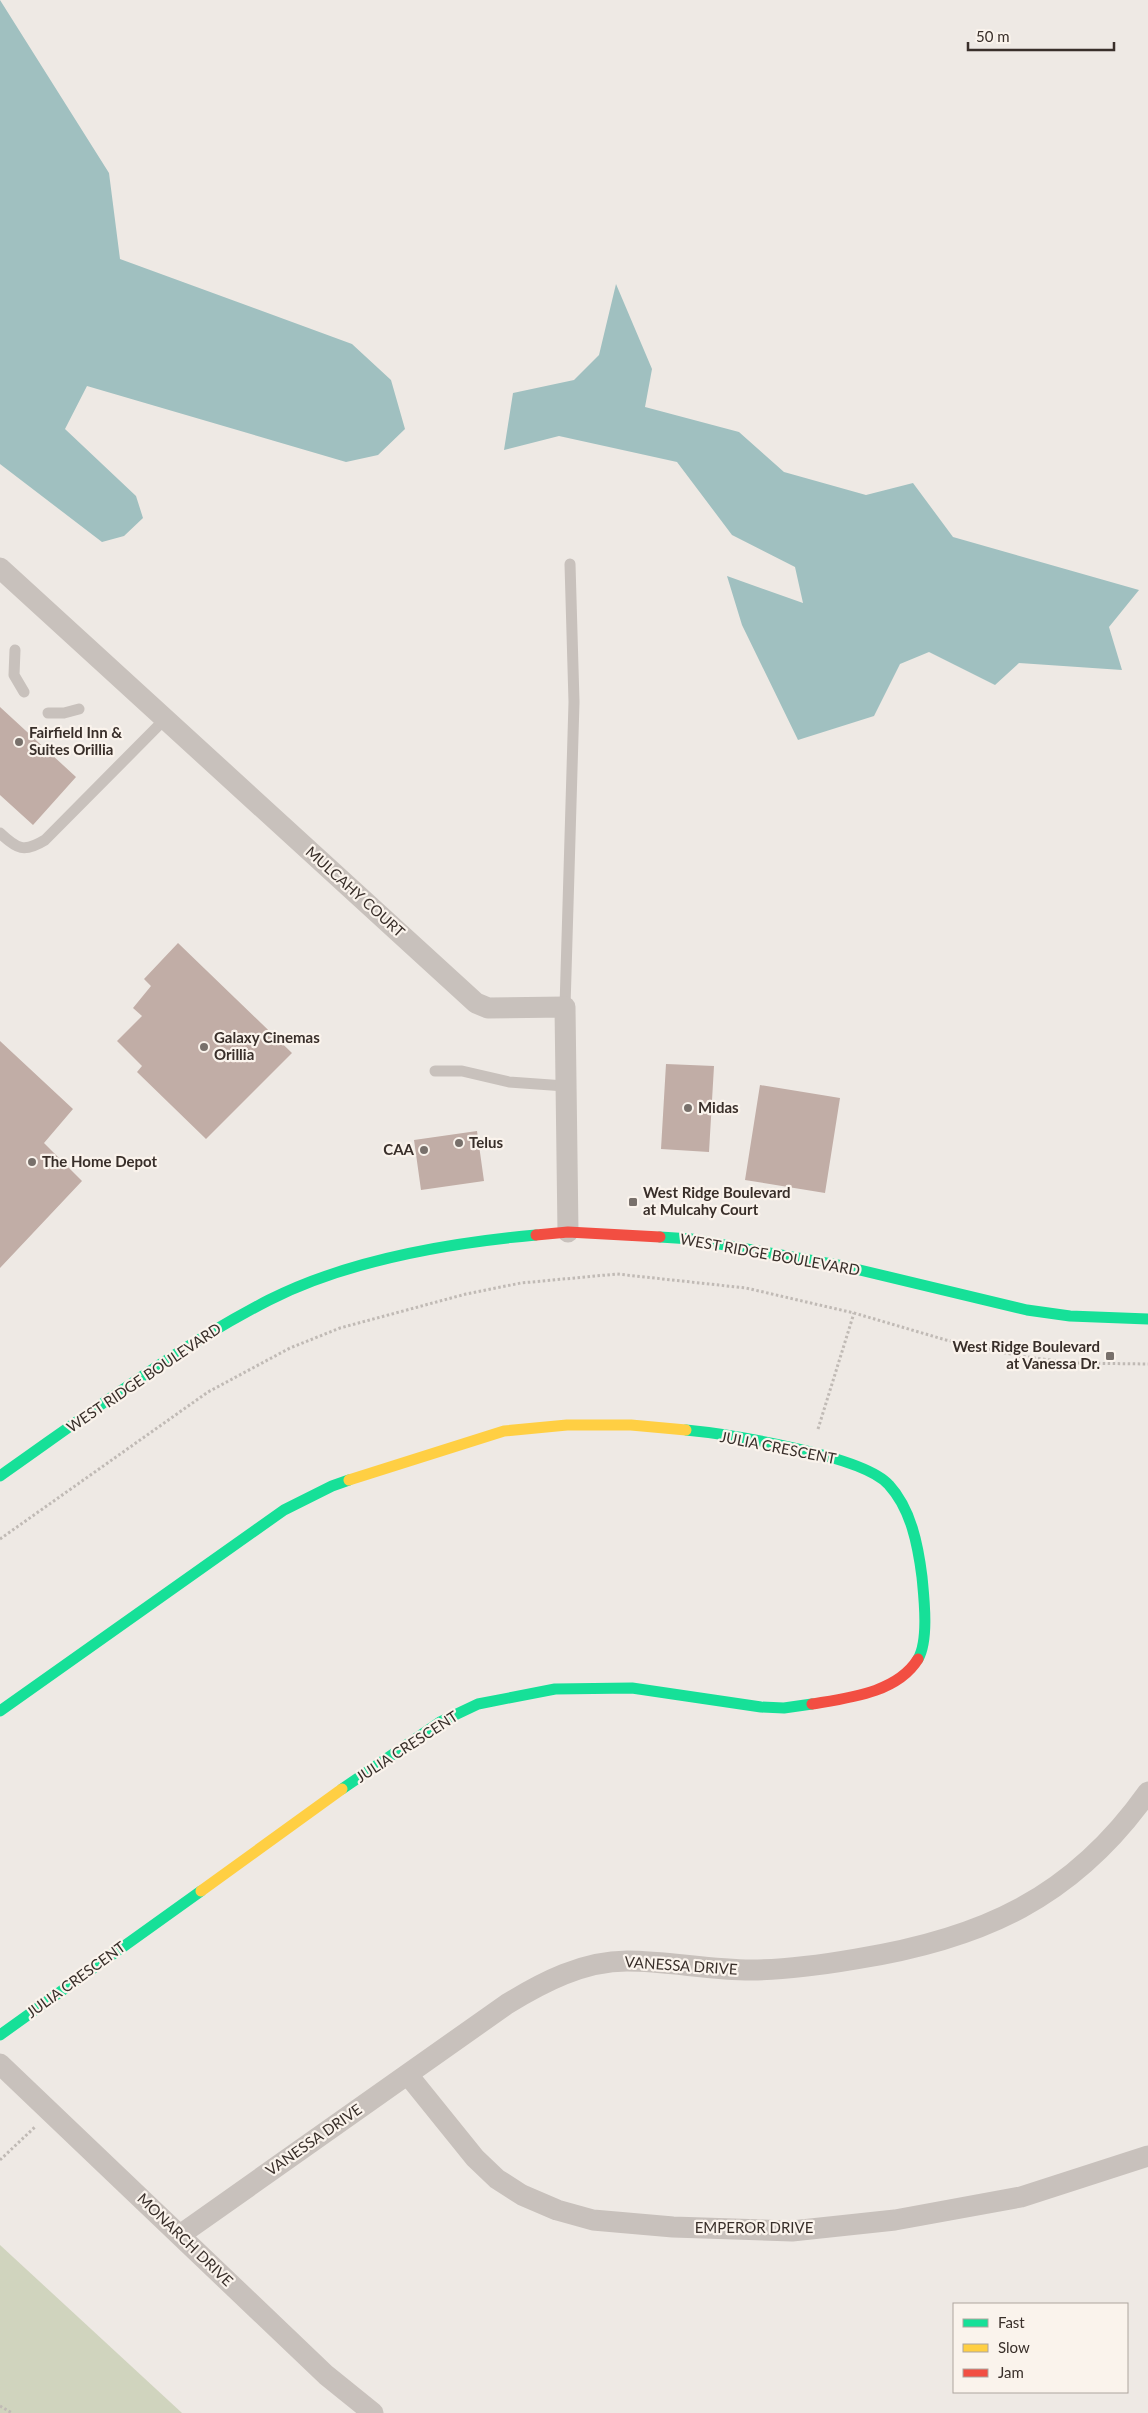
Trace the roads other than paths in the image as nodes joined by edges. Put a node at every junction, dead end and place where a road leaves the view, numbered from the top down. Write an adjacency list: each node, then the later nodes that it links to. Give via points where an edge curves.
1 (570, 564): 9 (lane, via 574,702)
2 (2, 575): 7 (street, MULCAHY COURT)
3 (15, 650): 4 (lane, via 14,675)
4 (24, 692)
5 (79, 709): 6 (lane)
6 (48, 713)
7 (165, 719): 8 (lane, via 45,840 19,848); 9 (street, MULCAHY COURT, via 476,1002 488,1008)
8 (0, 833)
9 (565, 1007): 11 (street)
10 (435, 1071): 11 (lane, via 469,1072 509,1082)
11 (565, 1086): 12 (street)
12 (568, 1232): 13 (street, WEST RIDGE BOULEVARD, via 712,1242 843,1266 1027,1310 1070,1316); 14 (street, WEST RIDGE BOULEVARD, via 469,1241 372,1263 268,1300 160,1364)
13 (1148, 1319)
14 (0, 1476)
15 (0, 1711): 17 (street, JULIA CRESCENT, via 284,1510 332,1486 504,1432 567,1425 631,1425 692,1431 810,1451 870,1470 889,1484 909,1518 919,1554 924,1597 921,1654 912,1669 891,1684 853,1697 784,1708 632,1688 555,1689 478,1704 405,1744)
16 (1148, 1792): 19 (street, VANESSA DRIVE, via 1100,1851 1066,1881 1012,1913 945,1940 877,1956 774,1970 632,1961 587,1967 560,1975 530,1990)
17 (0, 2035)
18 (0, 2064): 21 (street, MONARCH DRIVE)
19 (408, 2075): 20 (street, EMPEROR DRIVE, via 475,2158 497,2178 522,2195 557,2210 593,2220 673,2227 792,2231 895,2220 1021,2197); 21 (street, VANESSA DRIVE)
20 (1148, 2156)
21 (180, 2235): 22 (street, MONARCH DRIVE, via 326,2375)
22 (373, 2413)

